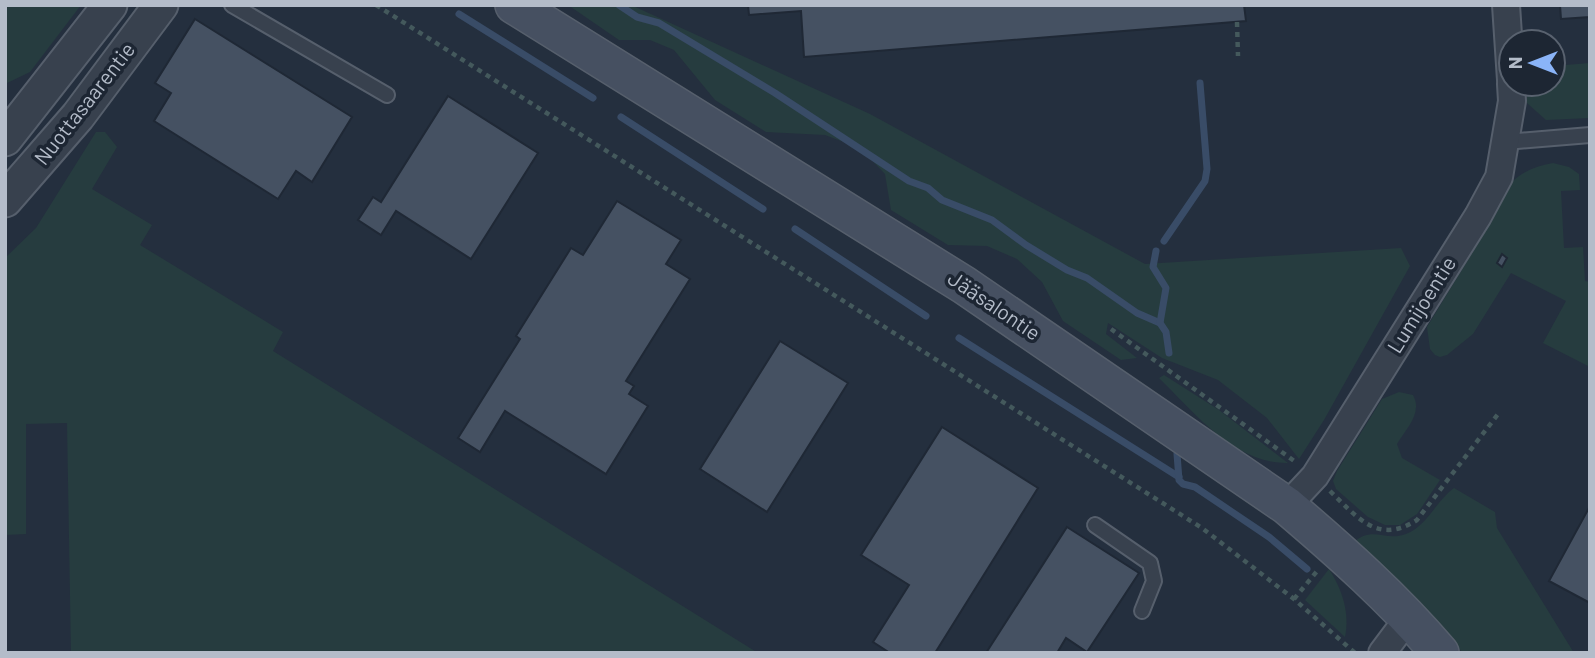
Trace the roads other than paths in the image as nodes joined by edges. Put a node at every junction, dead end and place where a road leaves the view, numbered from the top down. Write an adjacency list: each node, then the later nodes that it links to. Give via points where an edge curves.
1 (110, 5): 10 (street, Nuottasaarentie)
2 (161, 5): 12 (street, Nuottasaarentie, via 78,116)
3 (232, 5): 7 (lane)
4 (514, 5): 13 (main road, Jääsalontie, via 964,285)
5 (1506, 5): 6 (street, Lumijoentie)
6 (1507, 28)
7 (387, 95)
8 (1512, 98): 11 (street, Lumijoentie)
9 (1590, 135): 11 (lane)
10 (5, 139)
11 (1506, 142): 13 (street, Lumijoentie, via 1499,177 1478,216 1315,476)
12 (11, 184)
13 (1287, 506): 16 (main road, Jääsalontie)
14 (1095, 525): 15 (lane, via 1150,562 1154,581)
15 (1142, 611)
16 (1409, 617): 17 (street); 18 (main road, Jääsalontie)
17 (1382, 653)
18 (1440, 653)

